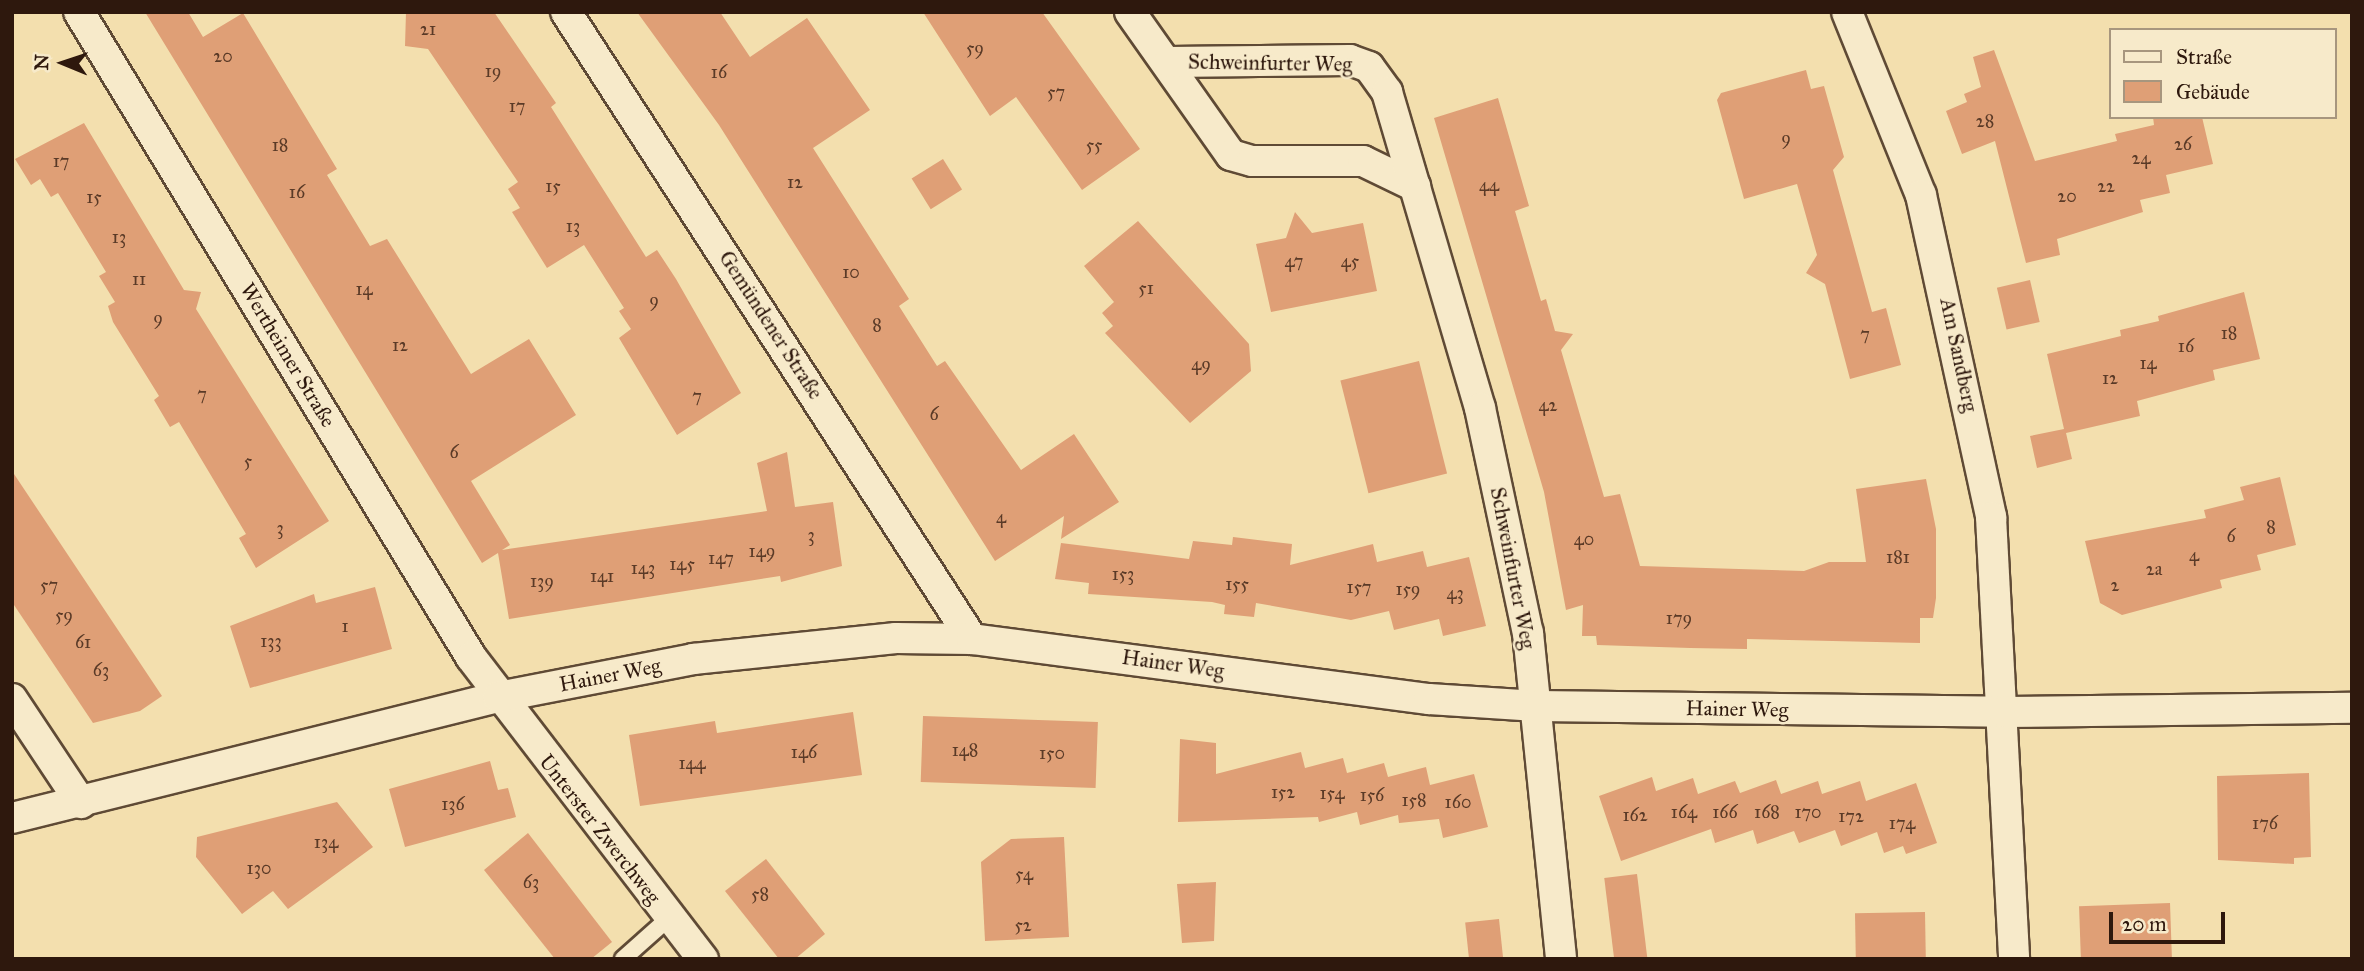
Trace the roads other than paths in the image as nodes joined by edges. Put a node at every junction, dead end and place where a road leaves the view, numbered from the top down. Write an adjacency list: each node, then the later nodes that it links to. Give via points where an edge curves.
1 (79, 12): 8 (street, Wertheimer Straße)
2 (566, 12): 7 (street, Gemündener Straße)
3 (1130, 12): 5 (street, Schweinfurter Weg)
4 (1847, 12): 12 (street, Am Sandberg, via 1921,195 1966,383 1991,517)
5 (1168, 62): 6 (street, Schweinfurter Weg, via 1231,155 1252,161 1363,161); 6 (street, Schweinfurter Weg, via 1350,60 1369,67 1387,92)
6 (1415, 186): 10 (street, Schweinfurter Weg, via 1480,408)
7 (972, 639): 8 (street, Hainer Weg, via 791,647); 10 (street, Hainer Weg, via 1429,699)
8 (498, 697): 13 (street, Hainer Weg, via 248,755); 15 (street, Unterster Zwerchweg)
9 (12, 699): 13 (street)
10 (1537, 706): 12 (street, Hainer Weg); 18 (street, Schweinfurter Weg)
11 (2352, 708): 12 (street, Hainer Weg)
12 (2004, 712): 19 (street, Am Sandberg)
13 (81, 803): 14 (street, Hainer Weg)
14 (12, 818)
15 (670, 917): 16 (lane); 17 (street, Unterster Zwerchweg)
16 (623, 959)
17 (703, 959)
18 (1561, 959)
19 (2014, 959)

